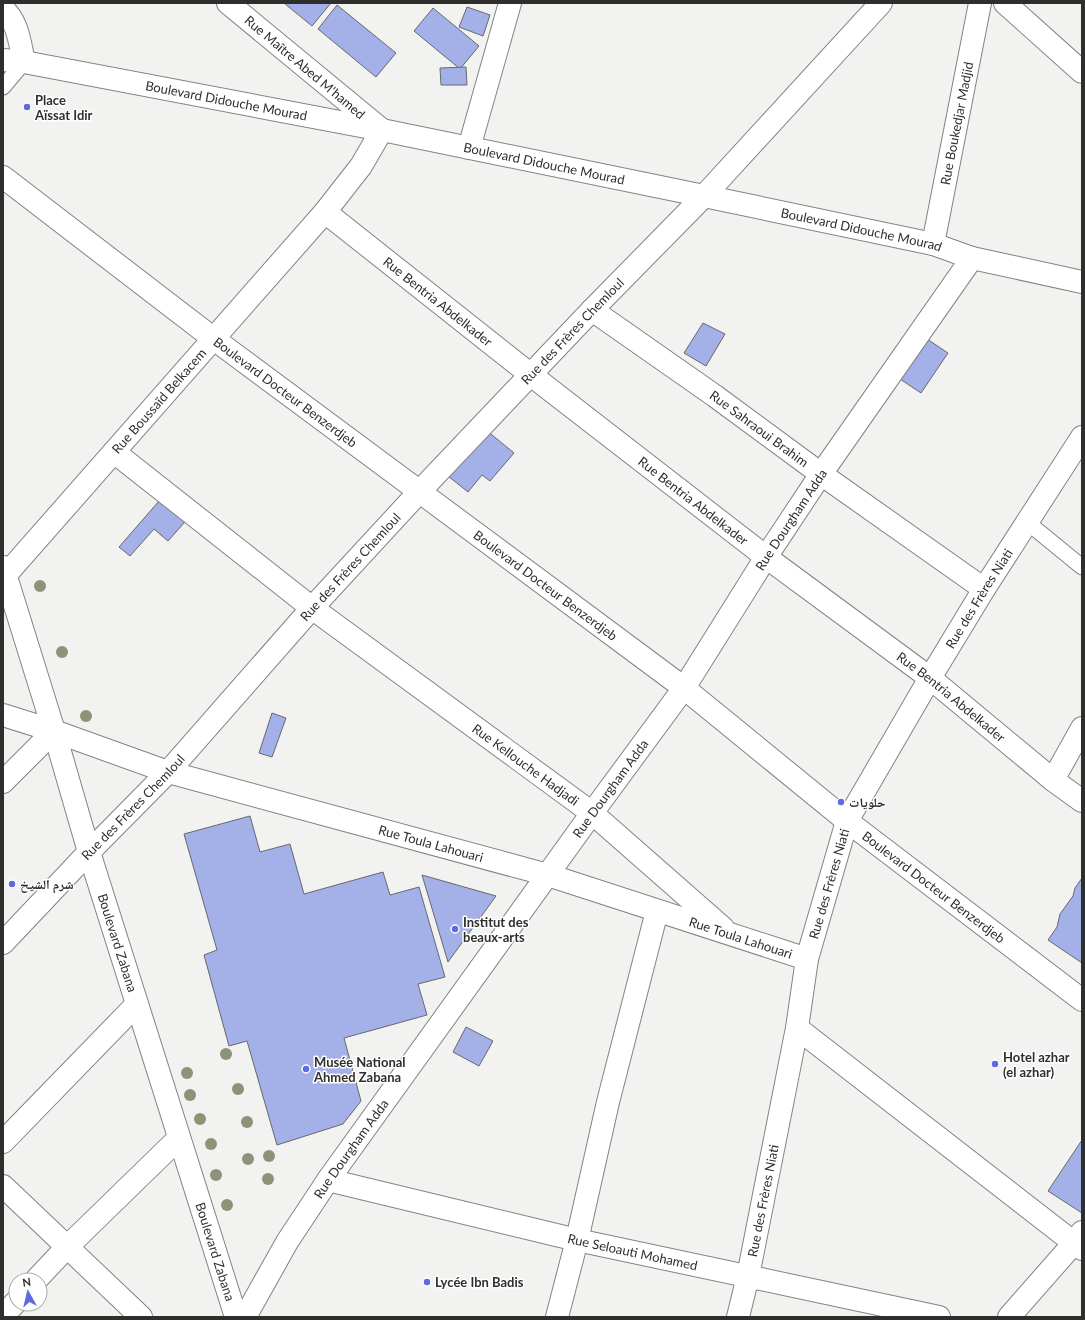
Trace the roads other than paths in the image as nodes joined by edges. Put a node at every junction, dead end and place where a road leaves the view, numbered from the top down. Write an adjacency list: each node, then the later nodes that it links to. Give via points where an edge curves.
1 (228, 3): 11 (street, Rue Maître Abed M'hamed)
2 (510, 3): 12 (street)
3 (881, 3): 14 (street, Rue des Frères Chemloul)
4 (980, 3): 16 (street, Rue Boukedjar Madjid)
5 (1005, 3): 9 (street)
6 (3, 9): 8 (street, via 18,31)
7 (3, 60): 8 (street, Boulevard Didouche Mourad)
8 (24, 62): 10 (lane); 11 (street, Boulevard Didouche Mourad)
9 (1082, 72)
10 (3, 87)
11 (382, 130): 12 (street, Boulevard Didouche Mourad); 15 (street, Rue Boussaïd Belkacem, via 362,166)
12 (469, 148): 14 (street, Boulevard Didouche Mourad)
13 (3, 177): 20 (street, Boulevard Docteur Benzerdjeb)
14 (704, 196): 16 (street, Boulevard Didouche Mourad); 19 (street, Rue des Frères Chemloul)
15 (325, 212): 20 (street, Rue Boussaïd Belkacem); 21 (street, Rue Bentria Abdelkader)
16 (932, 244): 17 (street, Boulevard Didouche Mourad)
17 (972, 258): 18 (street, Boulevard Didouche Mourad); 24 (street, Rue Dourgham Adda)
18 (1082, 282)
19 (592, 310): 21 (street, Rue des Frères Chemloul); 24 (street, Rue Sahraoui Brahim)
20 (214, 339): 23 (street, Rue Boussaïd Belkacem); 25 (street, Boulevard Docteur Benzerdjeb)
21 (531, 375): 25 (street, Rue des Frères Chemloul); 27 (street, Rue Bentria Abdelkader)
22 (1082, 437): 26 (street, Rue des Frères Niati)
23 (114, 452): 29 (street, Rue Boussaïd Belkacem); 31 (street, Rue Kellouche Hadjadi)
24 (822, 474): 27 (street, Rue Dourgham Adda); 30 (street, Rue Sahraoui Brahim)
25 (420, 491): 31 (street, Rue des Frères Chemloul); 33 (street, Boulevard Docteur Benzerdjeb)
26 (1027, 522): 28 (lane); 30 (street, Rue des Frères Niati)
27 (766, 557): 32 (street, Rue Bentria Abdelkader); 33 (street, Rue Dourgham Adda)
28 (1082, 568)
29 (4, 573): 36 (street, Boulevard Zabana)
30 (984, 588): 32 (street, Rue des Frères Niati)
31 (312, 608): 37 (street, Rue des Frères Chemloul); 41 (street, Rue Kellouche Hadjadi)
32 (930, 678): 38 (street, Rue Bentria Abdelkader); 42 (street, Rue des Frères Niati)
33 (684, 688): 41 (street, Rue Dourgham Adda); 42 (street, Boulevard Docteur Benzerdjeb)
34 (3, 715): 36 (street, Rue Toula Lahouari)
35 (1082, 728): 38 (street)
36 (54, 731): 37 (street, Rue Toula Lahouari); 39 (street); 43 (street, Boulevard Zabana)
37 (168, 772): 43 (street, Rue des Frères Chemloul); 44 (street, Rue Toula Lahouari)
38 (1053, 780): 40 (street, Rue Bentria Abdelkader)
39 (3, 782)
40 (1082, 801)
41 (592, 813): 44 (street, Rue Dourgham Adda); 46 (street, Rue Kellouche Hadjadi)
42 (848, 821): 48 (street, Rue des Frères Niati); 49 (street, Boulevard Docteur Benzerdjeb)
43 (89, 852): 47 (street, Rue des Frères Chemloul); 50 (street, Boulevard Zabana)
44 (548, 875): 45 (street, Rue Toula Lahouari); 54 (street, Rue Dourgham Adda)
45 (657, 910): 46 (street, Rue Toula Lahouari); 56 (street)
46 (730, 934): 48 (street, Rue Toula Lahouari)
47 (3, 943)
48 (807, 959): 51 (street, Rue des Frères Niati)
49 (1082, 1000)
50 (137, 1004): 52 (street, Boulevard Zabana); 53 (street)
51 (797, 1028): 57 (street); 60 (street, Rue des Frères Niati)
52 (179, 1138): 58 (street); 62 (street, Boulevard Zabana)
53 (3, 1142)
54 (328, 1180): 56 (street, Rue Seloauti Mohamed); 63 (street, Rue Dourgham Adda, via 287,1242)
55 (3, 1186): 58 (street)
56 (576, 1240): 60 (street, Rue Seloauti Mohamed); 64 (street)
57 (1079, 1241): 67 (street)
58 (67, 1247): 59 (street); 61 (street)
59 (44, 1272)
60 (748, 1276): 65 (street, Rue des Frères Niati); 66 (street, Rue Seloauti Mohamed)
61 (141, 1317)
62 (236, 1317)
63 (246, 1317)
64 (556, 1317)
65 (738, 1317)
66 (939, 1317)
67 (1009, 1317)

